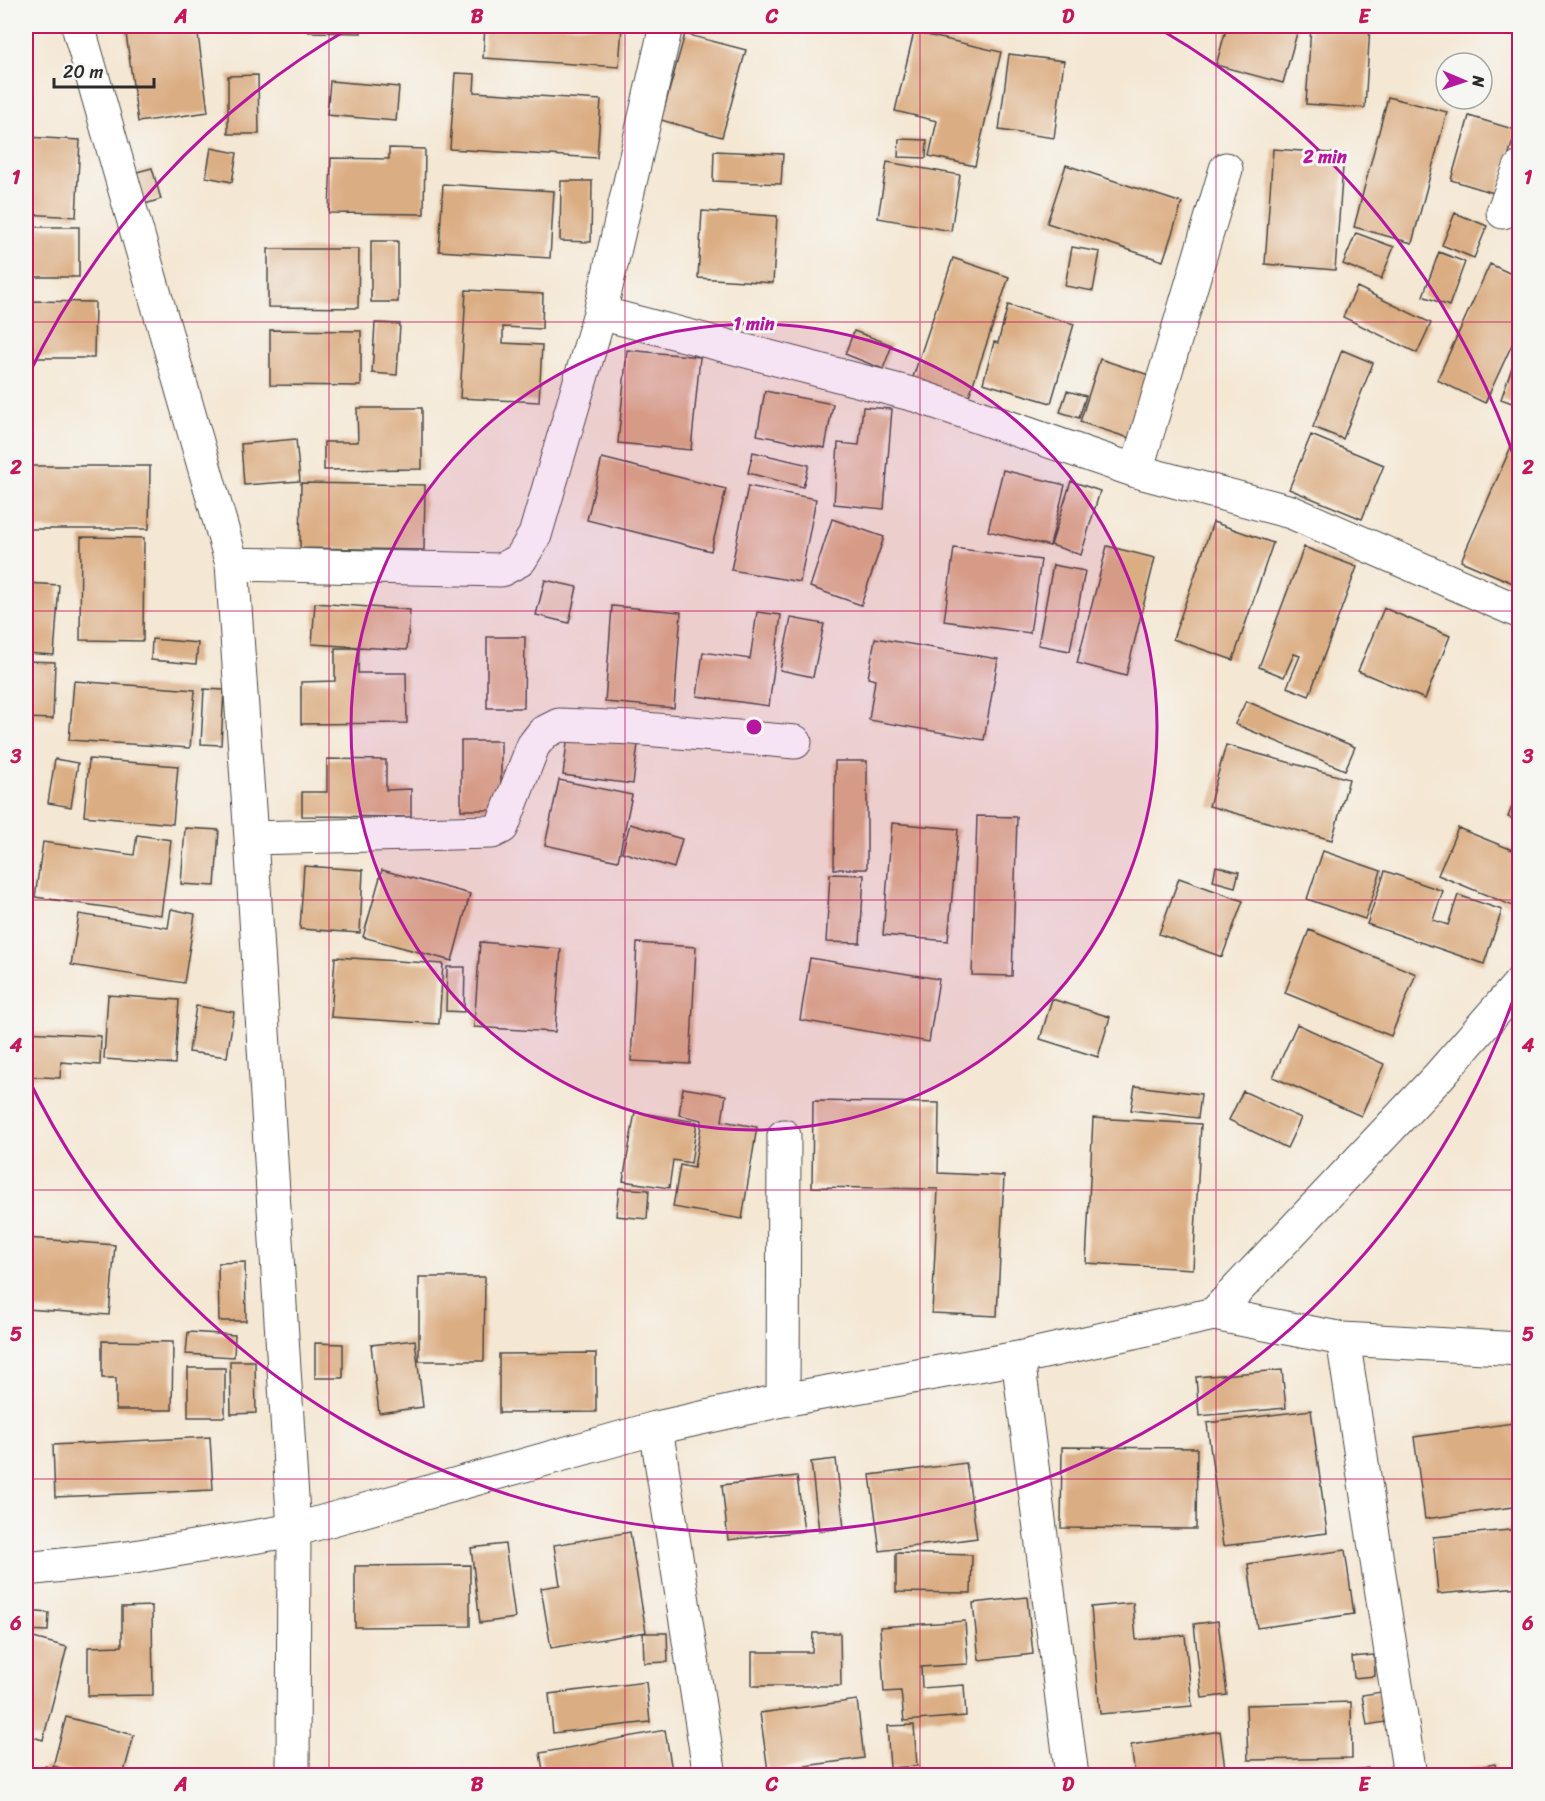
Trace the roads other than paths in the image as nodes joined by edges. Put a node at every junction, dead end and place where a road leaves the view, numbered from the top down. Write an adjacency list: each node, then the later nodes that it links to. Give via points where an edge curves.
1 (78, 26): 8 (street)
2 (666, 26): 6 (street)
3 (1520, 168): 5 (street)
4 (1226, 169): 7 (street)
5 (1503, 212)
6 (600, 313): 7 (street, via 915,395); 8 (street, via 535,536 520,561 501,570)
7 (1136, 471): 9 (street, via 1291,512)
8 (232, 564): 11 (street)
9 (1520, 612)
10 (795, 742): 11 (street, via 559,725 543,733 533,746 502,827 492,832)
11 (251, 838): 20 (street)
12 (1520, 983): 14 (street, via 1438,1077)
13 (784, 1136): 18 (street)
14 (1214, 1314): 15 (street); 17 (street)
15 (1343, 1339): 16 (street); 25 (street)
16 (1520, 1349)
17 (1018, 1358): 18 (street); 24 (street)
18 (783, 1400): 19 (street)
19 (656, 1428): 20 (street); 23 (street)
20 (294, 1530): 21 (street, via 128,1558); 22 (street)
21 (26, 1569)
22 (294, 1776)
23 (710, 1776)
24 (1072, 1776)
25 (1410, 1776)

